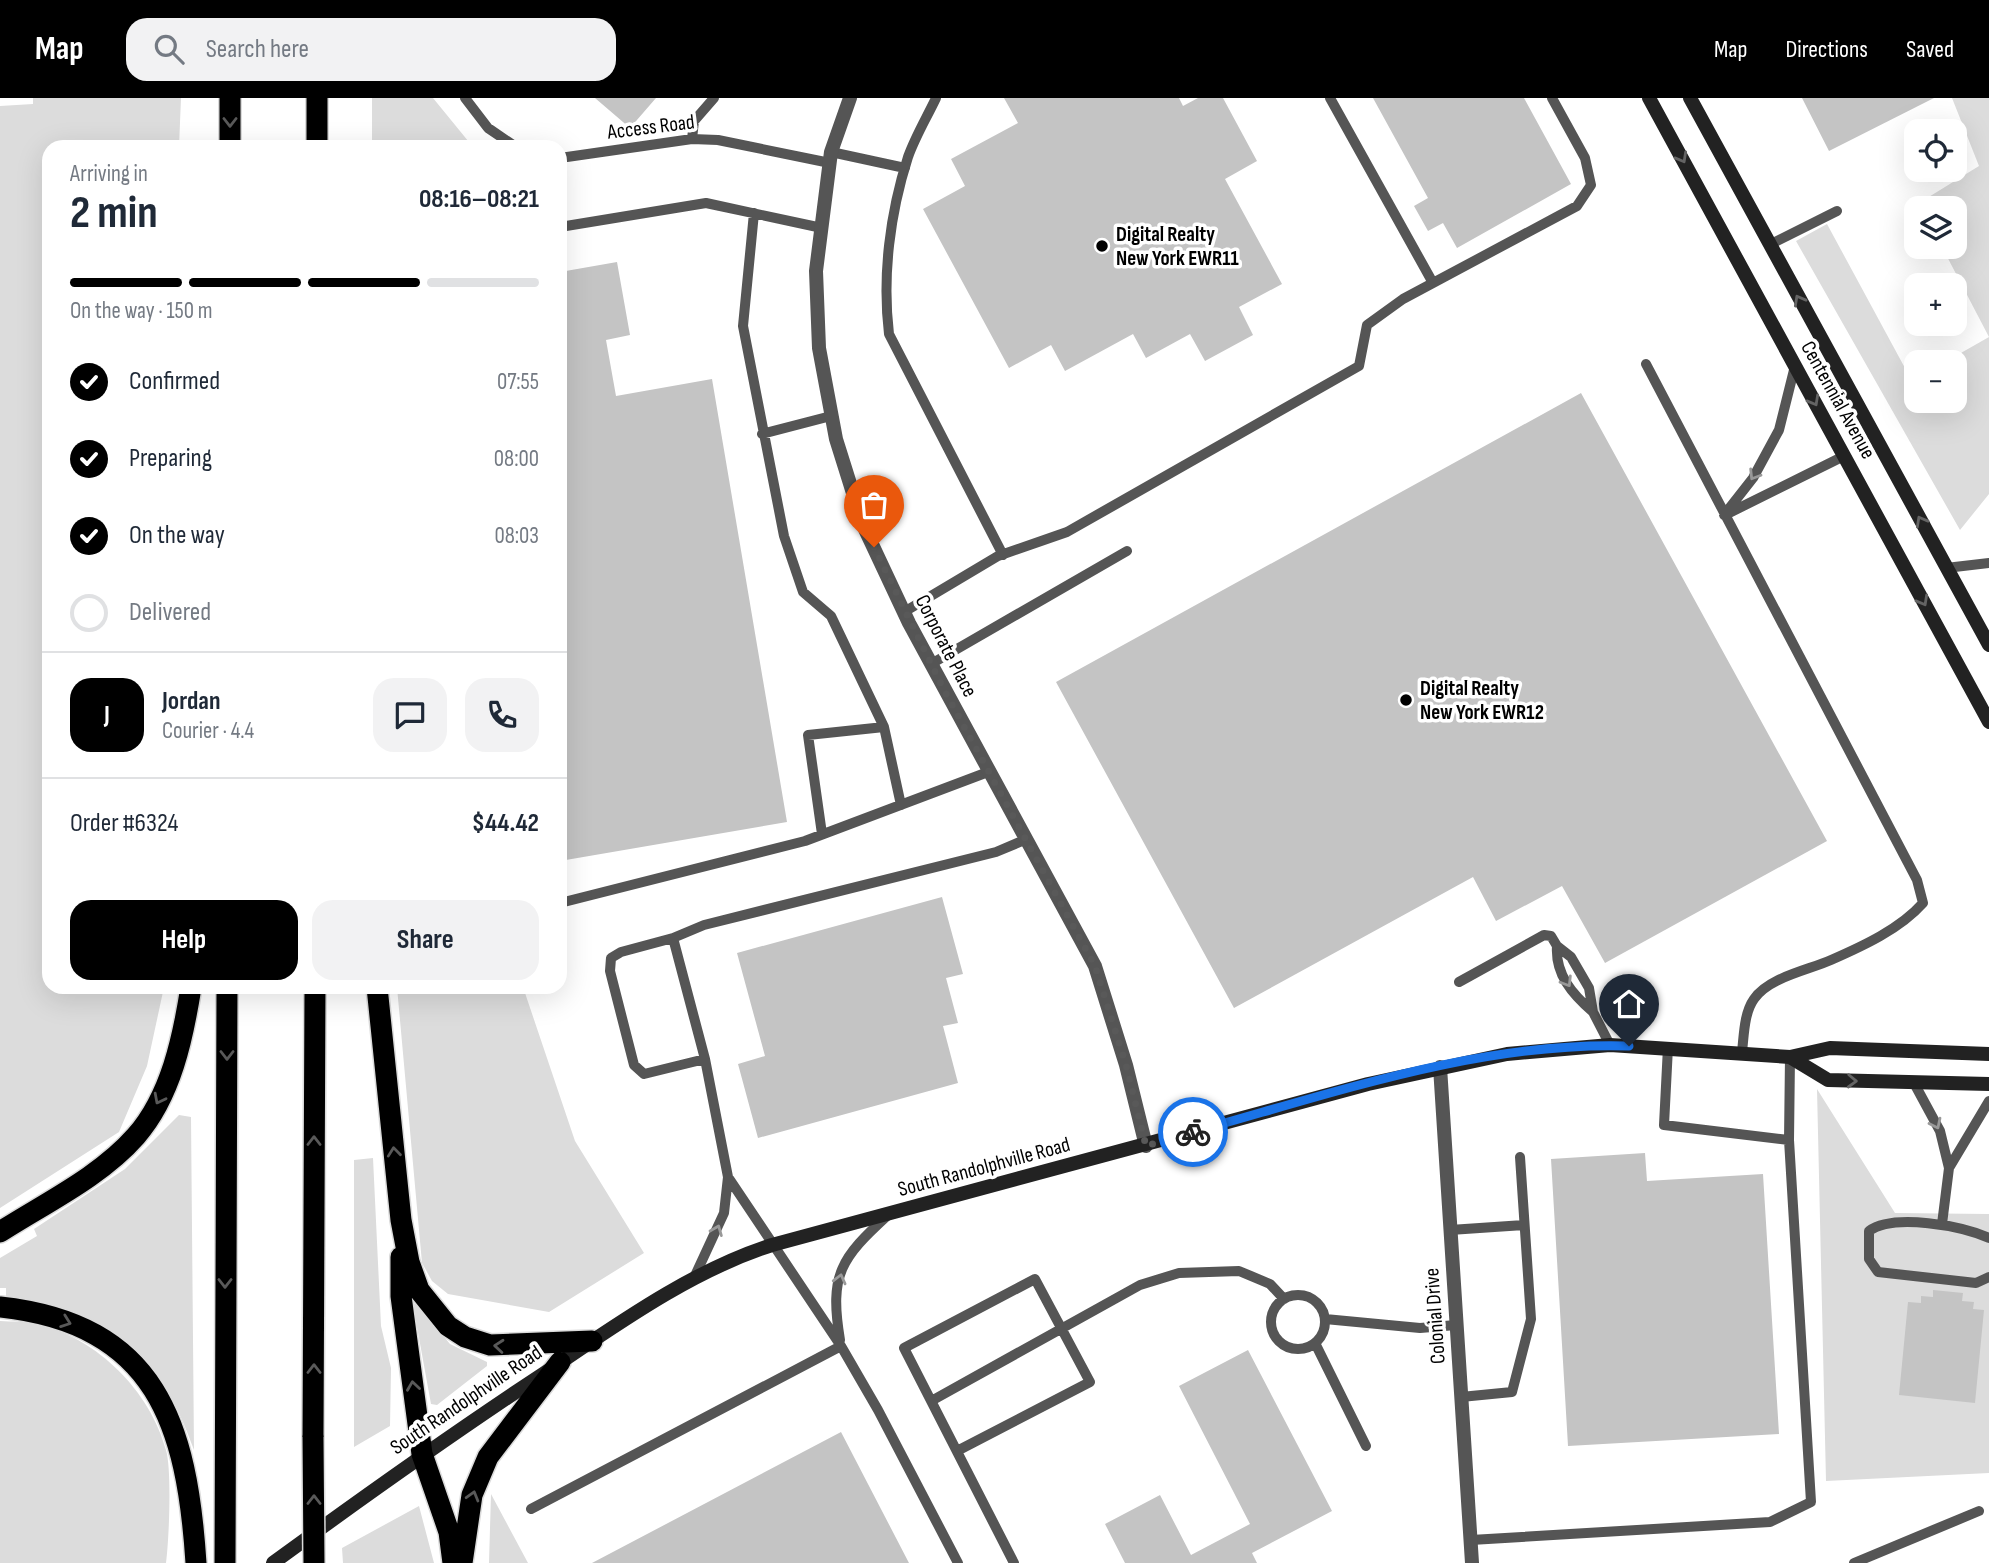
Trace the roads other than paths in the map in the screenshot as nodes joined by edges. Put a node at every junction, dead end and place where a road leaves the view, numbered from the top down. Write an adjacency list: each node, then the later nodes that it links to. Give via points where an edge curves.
1 (230, 98): 12 (highway, one-way to 12)
2 (317, 98): 13 (highway)
3 (465, 98): 14 (lane, via 488,128)
4 (714, 98): 11 (lane, via 694,121)
5 (850, 98): 16 (street, Corporate Place)
6 (936, 98): 17 (lane)
7 (1330, 98): 23 (lane)
8 (1552, 98): 23 (lane, via 1585,158 1591,185 1577,206)
9 (1649, 98): 25 (main road, Centennial Avenue, one-way to 25)
10 (1690, 98): 22 (main road, Centennial Avenue)
11 (692, 139): 15 (lane, Access Road); 16 (lane, Access Road)
12 (229, 140)
13 (319, 140)
14 (506, 140)
15 (567, 157)
16 (830, 157): 17 (lane, Access Road); 21 (street, Corporate Place)
17 (905, 168): 31 (lane, via 894,212 884,295 889,334)
18 (1837, 211): 22 (lane)
19 (754, 213): 20 (lane, via 706,203); 21 (lane); 27 (lane, via 743,326)
20 (567, 226)
21 (822, 228): 26 (street, Corporate Place, via 816,271 819,348)
22 (1769, 245): 33 (main road, Centennial Avenue, one-way to 22)
23 (1433, 283): 31 (lane, via 1367,325 1359,366 1067,532)
24 (1646, 365): 29 (lane)
25 (1795, 366): 28 (main road, Centennial Avenue, one-way to 28); 29 (lane, one-way to 29, via 1779,430 1753,478)
26 (831, 416): 27 (lane); 34 (street, Corporate Place, via 863,525)
27 (762, 434): 38 (lane, via 784,536 803,592 831,616)
28 (1844, 456): 29 (lane); 37 (main road, Centennial Avenue, one-way to 37)
29 (1724, 515): 55 (lane, via 1917,880 1923,903 1909,919 1831,960 1786,976 1754,998)
30 (1127, 551): 36 (lane)
31 (1003, 555): 34 (lane)
32 (1989, 563): 33 (lane)
33 (1946, 568): 35 (main road, Centennial Avenue)
34 (904, 612): 36 (street, Corporate Place)
35 (1989, 645)
36 (931, 663): 39 (street, Corporate Place)
37 (1989, 722)
38 (884, 727): 40 (lane); 41 (lane, via 808,735)
39 (988, 772): 40 (lane); 42 (street, Corporate Place)
40 (901, 805): 41 (lane)
41 (822, 834): 43 (lane)
42 (1027, 839): 44 (lane, via 996,852 704,925); 65 (street, Corporate Place, via 1095,966)
43 (567, 901)
44 (673, 937): 59 (lane); 59 (lane, via 611,958 610,971 634,1065 644,1074 659,1073)
45 (1556, 946): 46 (lane, via 1551,936 1544,936); 51 (lane, via 1571,957 1590,989); 51 (lane, one-way to 51, via 1556,963 1565,982)
46 (1459, 982)
47 (190, 994): 74 (highway, one-way to 74, via 172,1071 137,1136 104,1165)
48 (227, 994): 97 (highway, one-way to 97)
49 (315, 994): 99 (highway, one-way to 49, bridge)
50 (378, 994): 70 (highway, one-way to 50)
51 (1593, 1012): 53 (lane)
52 (1989, 1041): 56 (main road)
53 (1610, 1045): 54 (main road, South Randolphville Road); 60 (main road, South Randolphville Road, via 1520,1053)
54 (1668, 1048): 55 (main road, South Randolphville Road); 64 (lane, via 1664,1125)
55 (1742, 1052): 58 (main road, South Randolphville Road)
56 (1968, 1054): 57 (main road, South Randolphville Road); 58 (main road, South Randolphville Road, via 1830,1048)
57 (1989, 1054)
58 (1790, 1057): 61 (main road, South Randolphville Road, one-way to 61, via 1828,1080); 64 (lane)
59 (705, 1059): 68 (lane)
60 (1440, 1067): 65 (main road, South Randolphville Road); 73 (street, Colonial Drive)
61 (1914, 1083): 62 (main road, South Randolphville Road); 67 (lane, one-way to 67, via 1940,1130)
62 (1989, 1084)
63 (1989, 1101): 67 (lane)
64 (1789, 1140): 95 (lane, via 1811,1502 1770,1522)
65 (1146, 1146): 69 (main road, South Randolphville Road)
66 (1520, 1157): 72 (lane)
67 (1949, 1168): 71 (lane)
68 (728, 1177): 76 (lane); 78 (lane, one-way to 68, via 724,1213)
69 (889, 1214): 76 (main road, South Randolphville Road); 86 (lane, one-way to 69, via 835,1310 837,1283 846,1259)
70 (401, 1220): 84 (highway, one-way to 70, via 510,1347 465,1337 448,1326 419,1290); 92 (highway, one-way to 70, via 401,1296)
71 (1942, 1224): 75 (lane); 77 (lane, via 1880,1223 1869,1231 1869,1259 1878,1272 1976,1283)
72 (1524, 1225): 73 (lane); 88 (lane, via 1531,1319 1512,1392)
73 (1450, 1230): 82 (street, Colonial Drive)
74 (0, 1232)
75 (1989, 1238)
76 (772, 1245): 78 (main road, South Randolphville Road); 86 (lane)
77 (1989, 1278)
78 (693, 1280): 84 (main road, South Randolphville Road)
79 (1283, 1299): 81 (lane, via 1309,1297); 83 (lane, via 1270,1284 1239,1271 1179,1273 1140,1285); 85 (lane, via 1270,1321 1275,1338 1290,1348)
80 (0, 1307): 96 (highway, one-way to 96, via 27,1310 85,1328 138,1367 160,1398 185,1461)
81 (1325, 1319): 82 (lane, via 1420,1328); 85 (lane)
82 (1457, 1325): 88 (street, Colonial Drive)
83 (1062, 1329): 89 (lane); 89 (lane, via 1035,1279 904,1348); 91 (lane, via 1090,1382)
84 (592, 1341): 87 (main road, South Randolphville Road)
85 (1315, 1343): 90 (lane)
86 (841, 1346): 93 (lane); 102 (lane)
87 (560, 1362): 92 (main road, South Randolphville Road); 101 (highway, one-way to 87, via 472,1495 488,1457)
88 (1461, 1397): 95 (street, Colonial Drive)
89 (933, 1400): 91 (lane)
90 (1366, 1446)
91 (957, 1451): 103 (lane)
92 (422, 1454): 98 (main road, South Randolphville Road); 100 (highway, via 449,1532)
93 (531, 1508)
94 (1979, 1511): 105 (lane)
95 (1471, 1540): 104 (street, Colonial Drive)
96 (196, 1563)
97 (225, 1563)
98 (273, 1563)
99 (314, 1563)
100 (453, 1563)
101 (462, 1563)
102 (958, 1563)
103 (1014, 1563)
104 (1472, 1563)
105 (1854, 1563)

